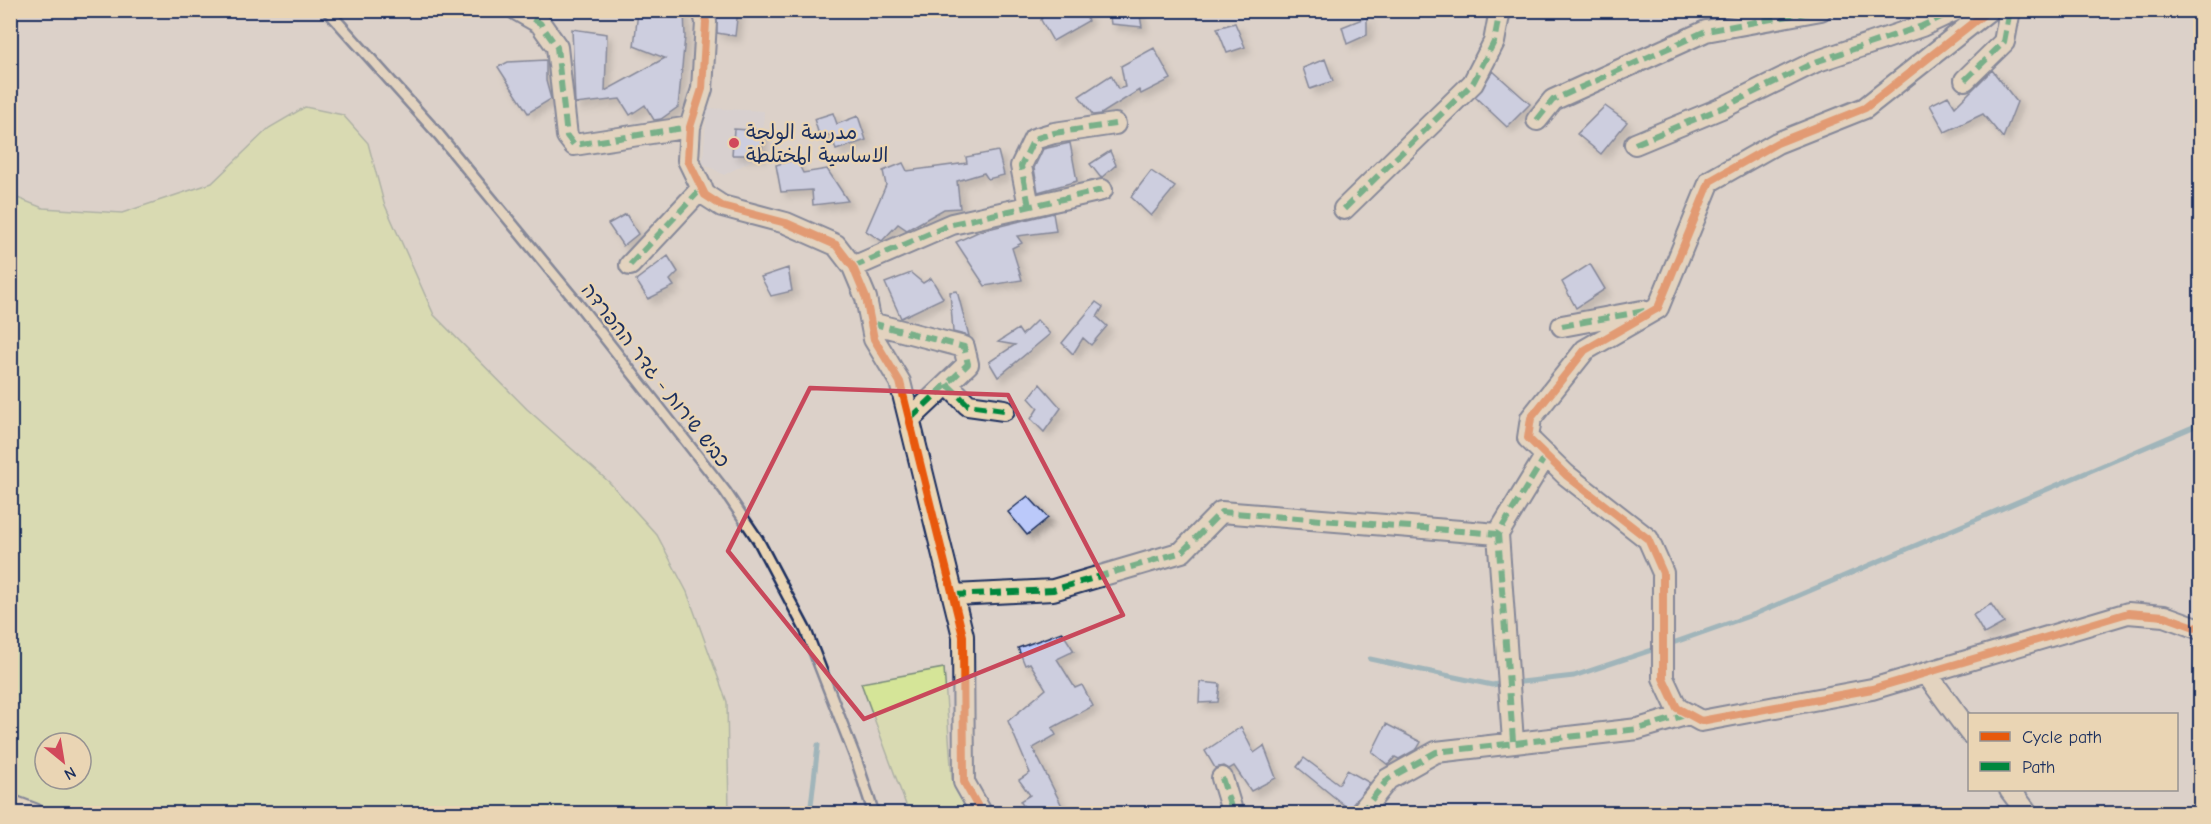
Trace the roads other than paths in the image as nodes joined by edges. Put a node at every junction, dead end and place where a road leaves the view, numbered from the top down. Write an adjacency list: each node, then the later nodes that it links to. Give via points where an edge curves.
1 (327, 10): 38 (lane, כביש שירות - גדר ההפרדה, via 439,135 725,491 758,540 806,631)
2 (517, 10): 12 (street, via 540,23 557,47 567,136 574,145)
3 (703, 10): 12 (street, via 706,22 702,89)
4 (1500, 10): 17 (street, via 1494,42 1473,83)
5 (1821, 10): 10 (street, via 1706,31 1553,100)
6 (1956, 10): 13 (street, via 1922,26 1815,62 1724,108)
7 (1989, 10): 20 (street, via 1865,108 1777,143 1710,182)
8 (2010, 10): 9 (street, via 2004,42)
9 (1965, 80)
10 (1536, 120)
11 (1115, 124): 16 (street, via 1034,139 1021,166)
12 (690, 127): 14 (street, via 688,160)
13 (1635, 144)
14 (702, 188): 18 (street); 19 (street, via 705,195 722,206 786,223 836,246)
15 (1102, 190): 16 (street)
16 (1029, 207): 19 (street, via 952,224)
17 (1344, 209)
18 (630, 265)
19 (853, 267): 21 (street)
20 (1658, 308): 22 (street); 26 (street, via 1585,350 1531,418 1528,438)
21 (871, 323): 23 (street, via 964,347 968,364); 25 (street, via 874,339 900,382)
22 (1562, 326)
23 (947, 384): 24 (street, via 968,405); 25 (street)
24 (1004, 410)
25 (909, 419): 28 (street)
26 (1546, 455): 27 (street); 31 (street, via 1566,476 1648,539 1664,573 1663,678 1677,708)
27 (1498, 534): 28 (street, via 1221,512 1182,552 1053,590); 33 (street)
28 (954, 595): 39 (street, via 963,636 964,782)
29 (2200, 629): 30 (street, via 2164,616 2128,613)
30 (1926, 673): 31 (street, via 1872,689 1701,721); 32 (street)
31 (1689, 714): 33 (street, via 1638,729)
32 (1968, 730)
33 (1513, 741): 41 (street, via 1436,752 1388,779)
34 (1222, 778): 40 (street)
35 (2012, 791): 42 (street)
36 (10, 805): 37 (street)
37 (34, 813)
38 (874, 813)
39 (982, 813)
40 (1233, 813)
41 (1360, 813)
42 (2028, 813)

